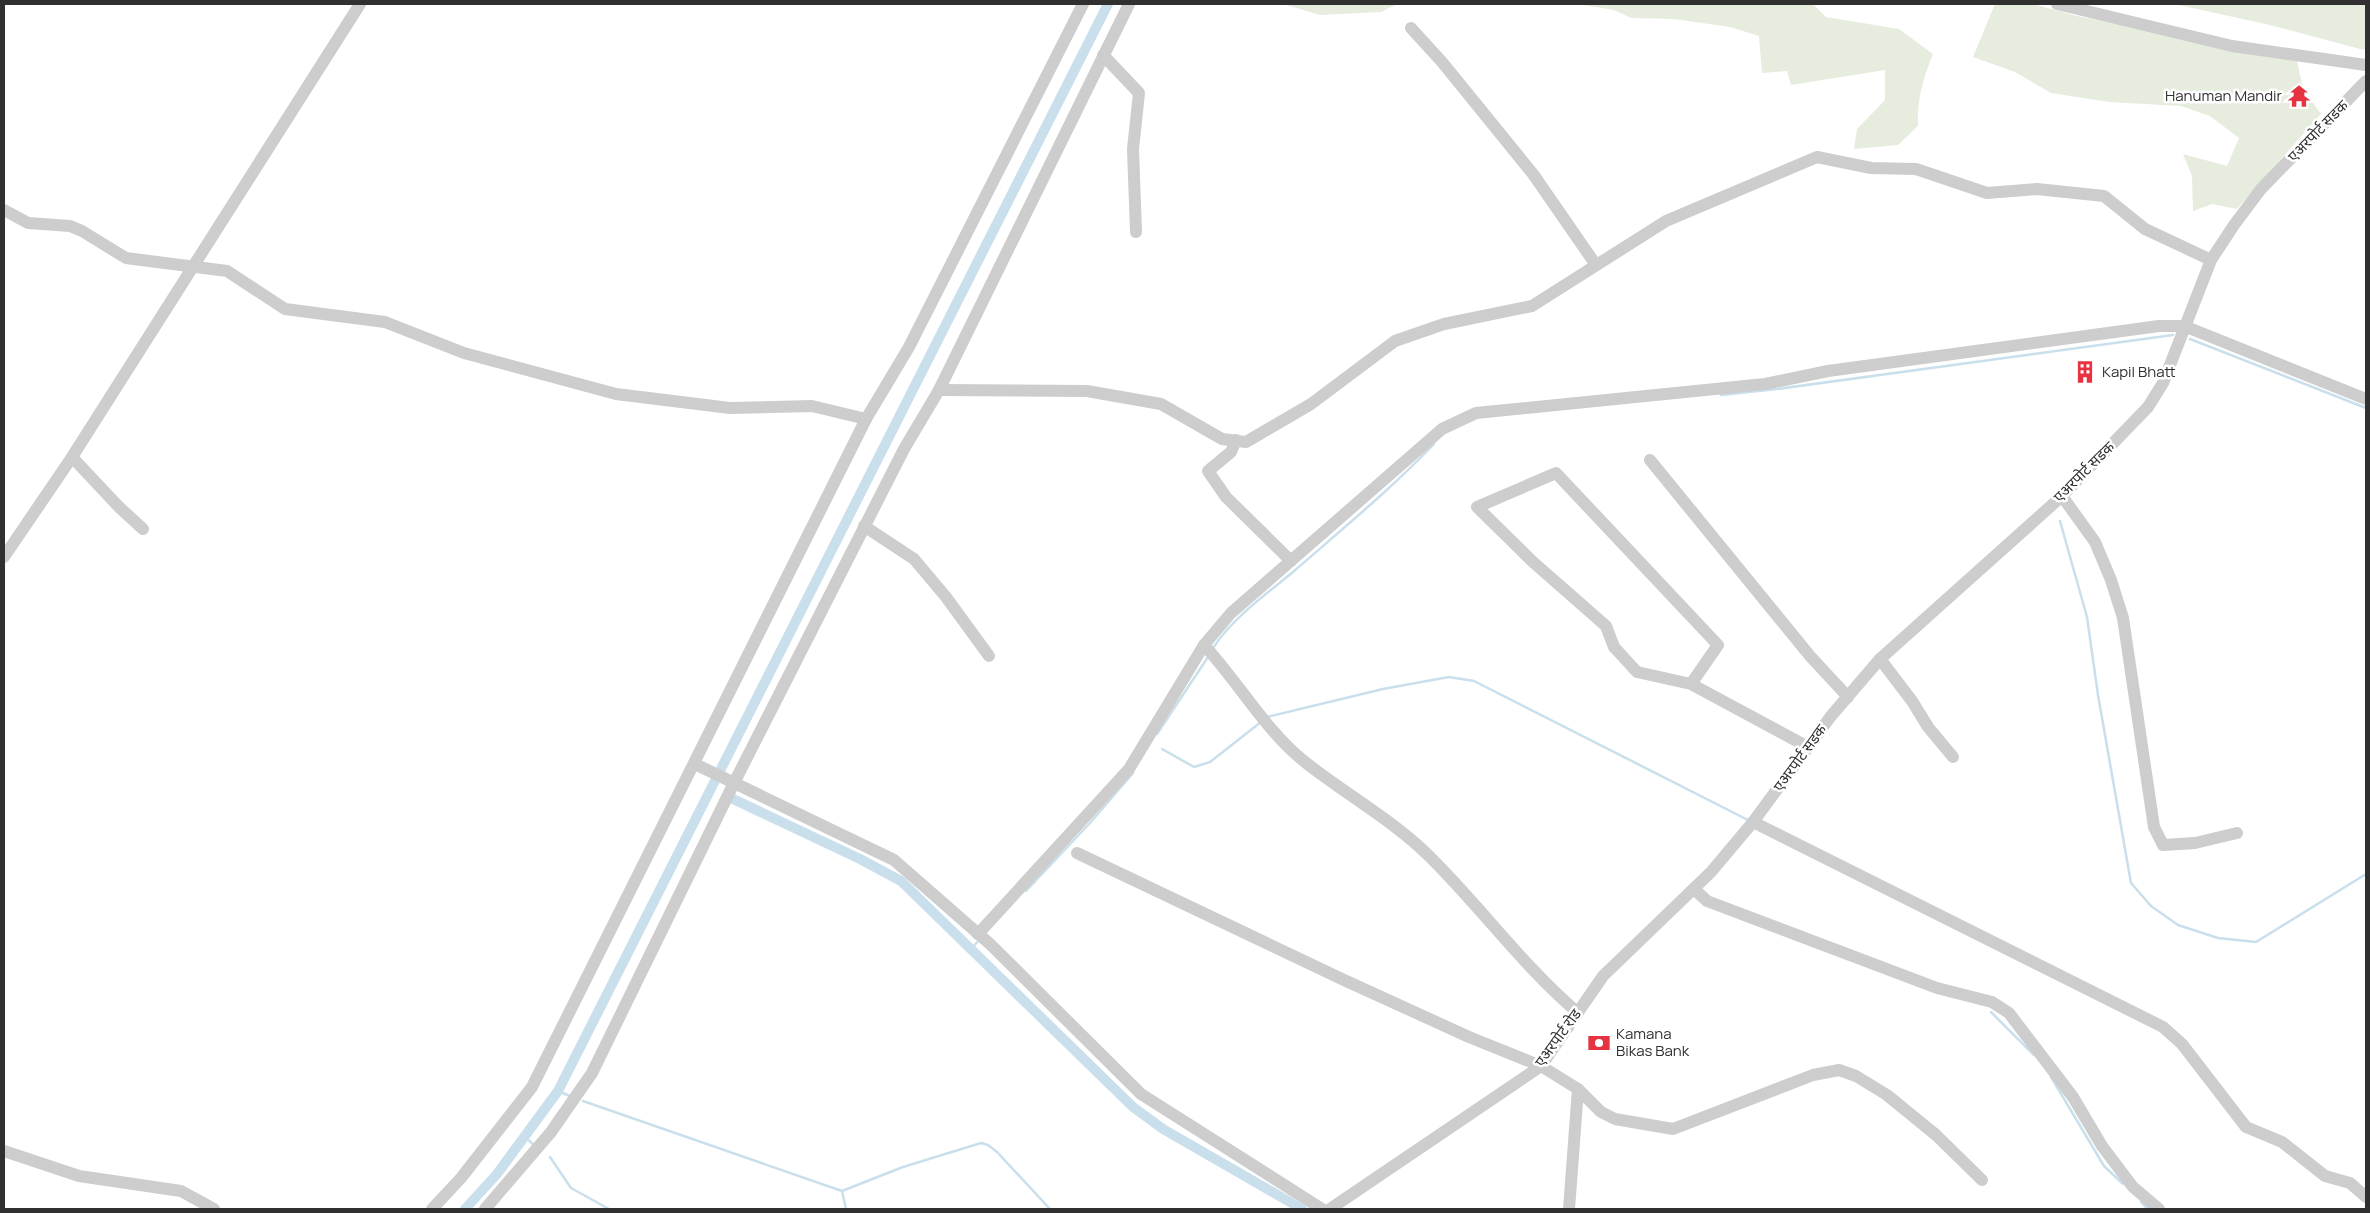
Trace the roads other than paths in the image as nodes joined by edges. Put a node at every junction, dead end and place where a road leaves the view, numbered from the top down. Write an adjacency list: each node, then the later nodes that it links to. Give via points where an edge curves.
1 (360, 4): 13 (street)
2 (1082, 4): 17 (street, via 909,347)
3 (1129, 4): 6 (street)
4 (2057, 4): 7 (street, via 2232,46)
5 (1411, 28): 12 (street, via 1533,174)
6 (1103, 55): 10 (street, via 1139,93 1133,150); 15 (street)
7 (2366, 65)
8 (2366, 81): 11 (street, एअरपोर्ट सडक, via 2261,189)
9 (4, 210): 13 (street, via 28,222 70,226 126,258)
10 (1136, 232)
11 (2211, 260): 12 (street, via 2146,229 2104,196 2037,189 1987,193 1916,170 1871,168 1817,157 1666,221); 14 (street, एअरपोर्ट सडक)
12 (1596, 265): 18 (street, via 1532,306 1444,324 1395,341 1311,404 1246,442)
13 (194, 266): 17 (street, via 227,271 285,309 386,322 464,352 616,394 730,408 812,406); 19 (street)
14 (2184, 326): 16 (street); 21 (street, एअरपोर्ट सडक, via 2163,383 2148,407); 25 (street, via 2159,326 1838,370 1764,384 1476,413 1442,429)
15 (939, 390): 18 (street, via 1086,391 1152,402 1222,439); 22 (street)
16 (2366, 399)
17 (866, 419): 33 (street)
18 (1236, 440): 25 (street, via 1231,452 1208,471 1226,497)
19 (72, 456): 23 (street); 24 (street)
20 (1650, 460): 30 (street, via 1810,656)
21 (2062, 496): 28 (street, एअरपोर्ट सडक); 36 (street, via 2095,542 2114,587 2122,618 2154,827 2163,845 2196,843)
22 (864, 526): 27 (street, via 914,559); 34 (street)
23 (143, 529)
24 (4, 557)
25 (1291, 561): 26 (street, via 1231,613)
26 (1204, 645): 39 (street, via 1129,769); 40 (street, via 1260,717 1304,762 1428,854 1545,984)
27 (989, 656)
28 (1880, 660): 30 (street, एअरपोर्ट सडक); 32 (street)
29 (1691, 684): 29 (street, via 1638,672 1614,647 1606,626 1533,562 1478,507 1556,473 1718,645); 31 (street)
30 (1848, 697): 31 (street, एअरपोर्ट सडक)
31 (1808, 747): 35 (street, एअरपोर्ट सडक)
32 (1953, 758)
33 (699, 766): 34 (street); 47 (street, via 532,1086)
34 (734, 783): 39 (street, via 894,860); 48 (street, via 592,1073 551,1132)
35 (1751, 824): 38 (street, एअरपोर्ट रोड); 45 (street, via 2162,1027 2182,1044 2246,1126 2282,1142 2325,1176 2350,1183)
36 (2237, 833)
37 (1077, 853): 41 (street, via 1388,1000)
38 (1694, 889): 40 (street, एअरपोर्ट रोड, via 1603,976); 52 (street, via 1707,901 1937,988 1992,1002 2009,1013 2073,1098 2102,1146 2133,1187)
39 (983, 938): 49 (street, via 1141,1094)
40 (1577, 1012): 41 (street, एअरपोर्ट रोड)
41 (1540, 1066): 42 (street); 50 (street, एअरपोर्ट रोड)
42 (1578, 1089): 44 (street, via 1601,1112 1614,1119 1673,1129 1813,1075 1839,1070 1856,1076 1887,1095 1936,1135); 51 (street)
43 (4, 1151): 46 (street, via 79,1176 181,1191)
44 (1982, 1180)
45 (2366, 1197)
46 (214, 1209)
47 (432, 1209)
48 (485, 1209)
49 (1322, 1209)
50 (1330, 1209)
51 (1569, 1209)
52 (2159, 1209)

